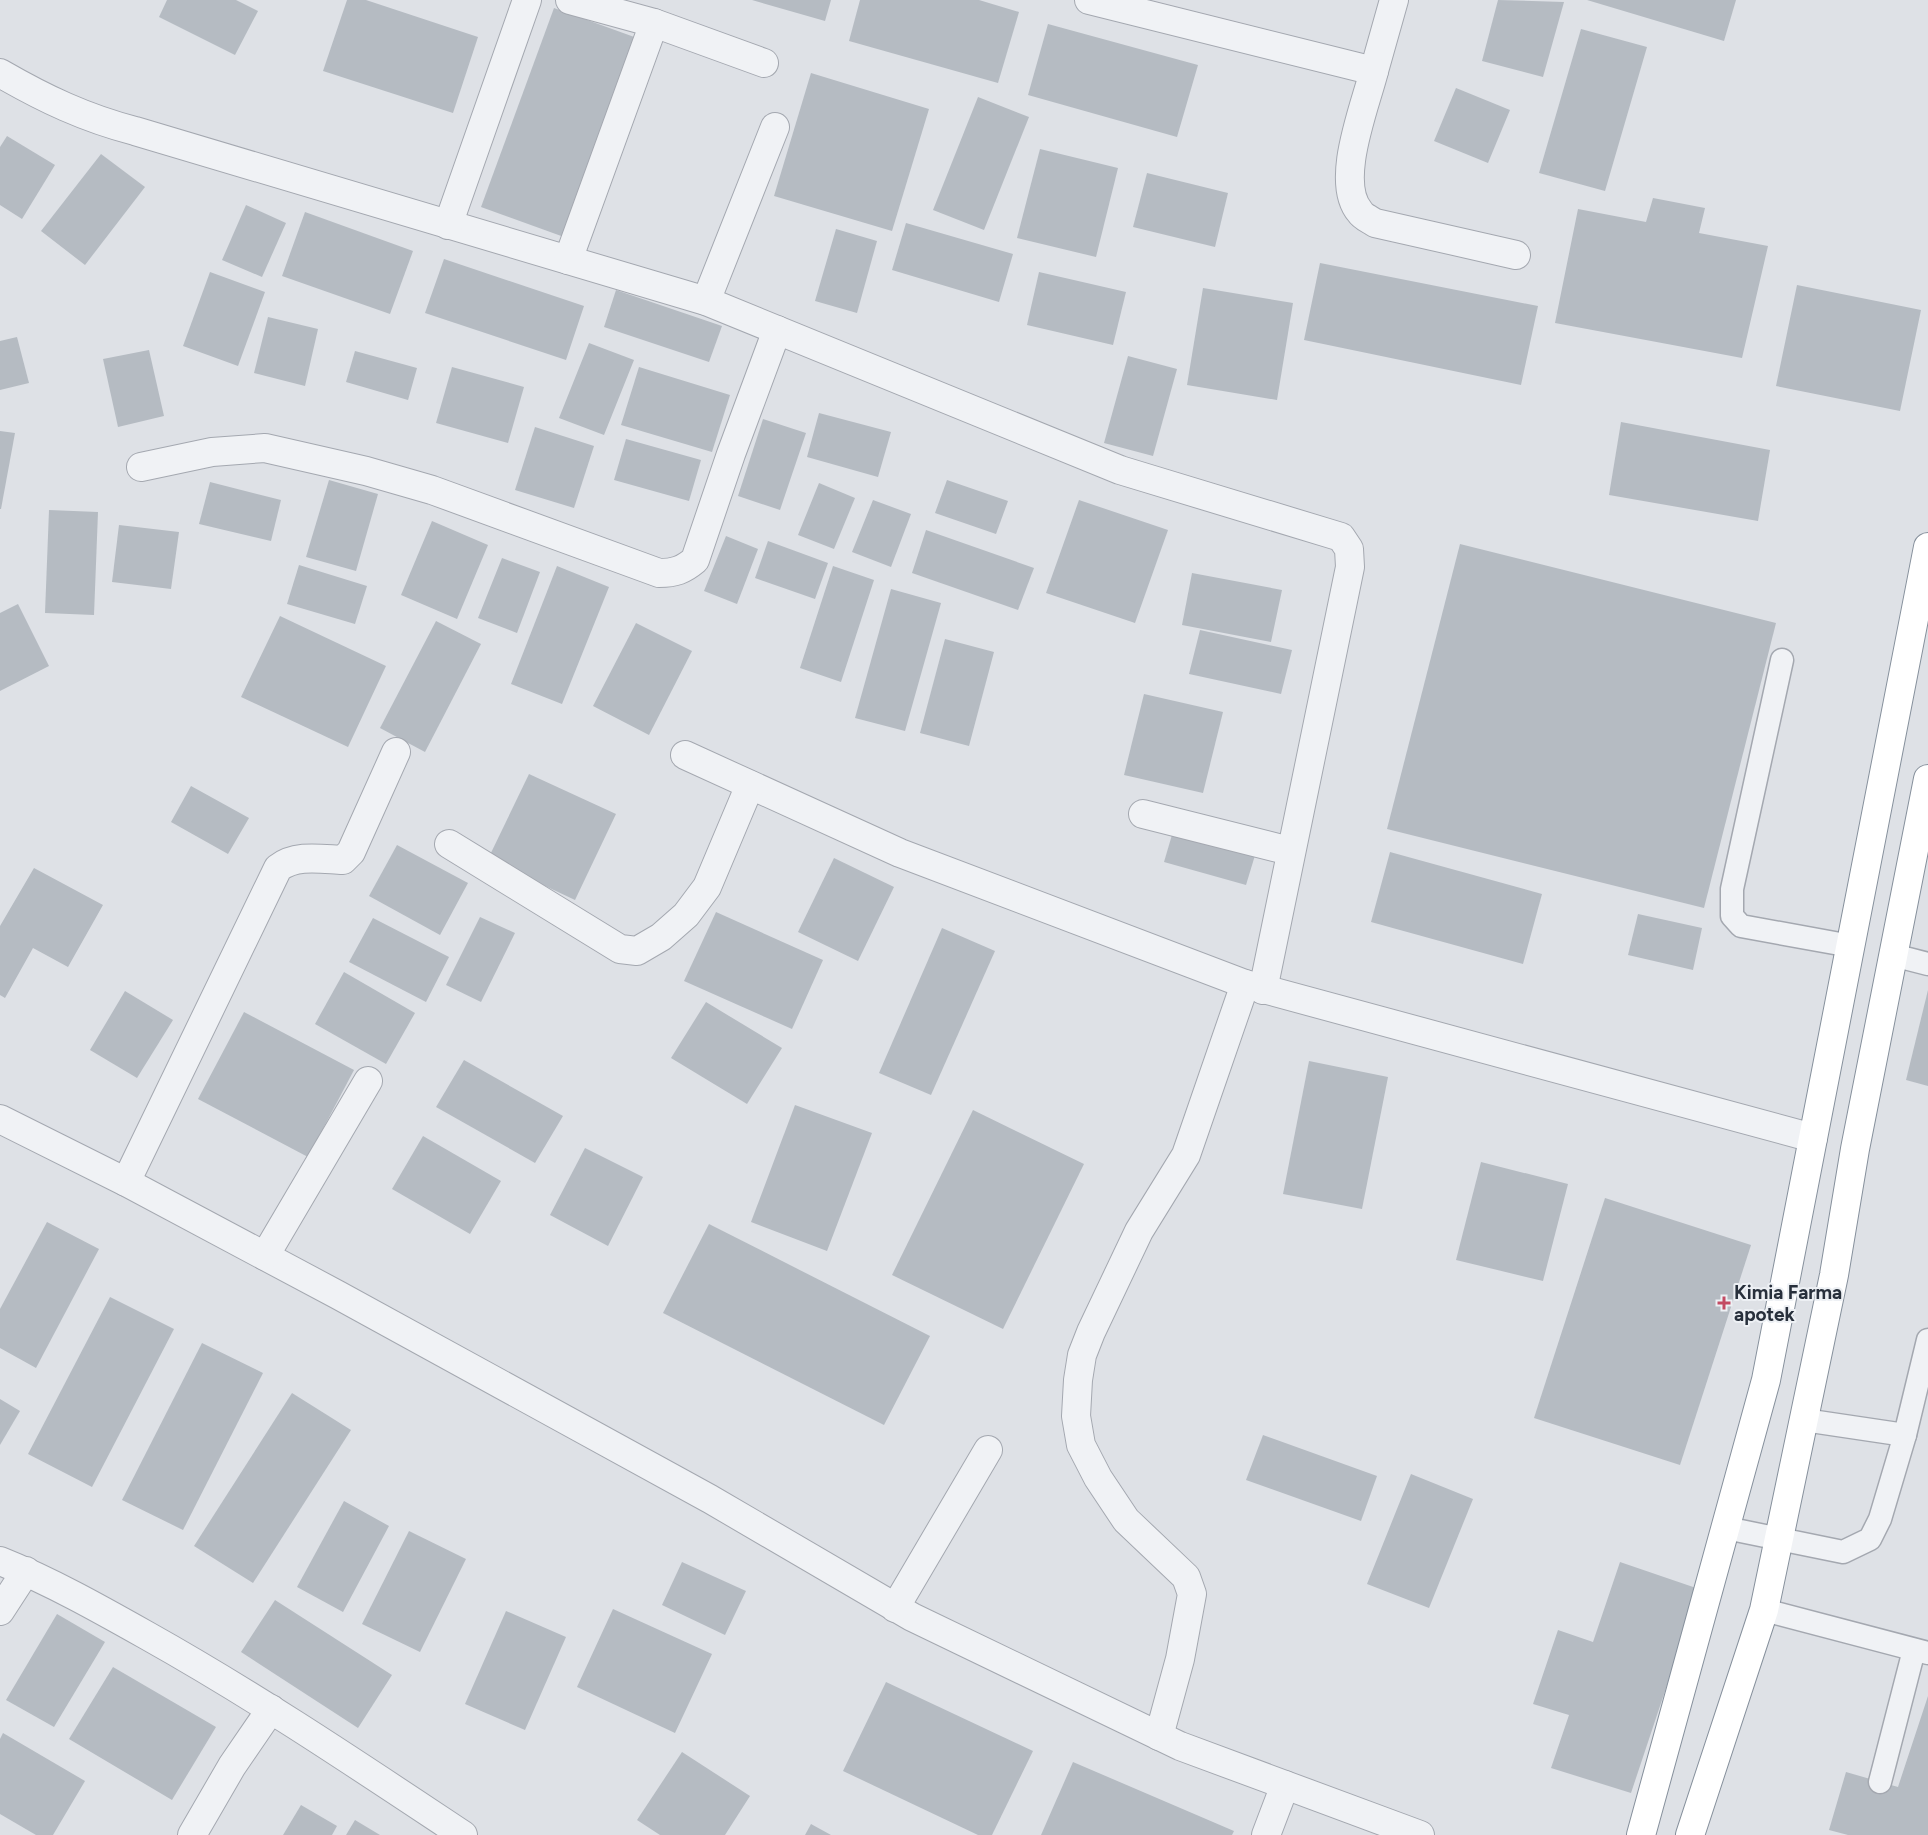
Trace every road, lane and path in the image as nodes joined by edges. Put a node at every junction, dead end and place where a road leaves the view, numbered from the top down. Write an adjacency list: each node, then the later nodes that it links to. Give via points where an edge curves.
1 (527, 0): 10 (street)
2 (570, 0): 5 (street)
3 (1089, 0): 7 (street)
4 (1394, 0): 7 (street)
5 (654, 23): 6 (street); 12 (street)
6 (764, 63)
7 (1374, 71): 11 (street, via 1348,174 1353,200 1360,213 1375,224)
8 (0, 73): 10 (street, via 99,122)
9 (775, 127): 13 (street)
10 (448, 225): 12 (street)
11 (1516, 255)
12 (568, 260): 13 (street)
13 (706, 301): 14 (street)
14 (777, 330): 15 (street, via 695,560 675,573 659,573 432,490 366,470 265,448 212,452); 24 (street, via 1120,470 1341,537 1349,548 1350,568)
15 (141, 467)
16 (1928, 547): 25 (highway)
17 (1782, 660): 25 (lane, via 1732,889 1732,916 1740,926)
18 (396, 752): 32 (street, via 351,852 344,860 288,860 278,868)
19 (685, 755): 21 (street)
20 (1928, 779): 26 (highway)
21 (750, 784): 23 (street, via 707,887 686,915 661,937 637,951 620,949); 28 (street, via 900,853)
22 (1143, 814): 24 (street)
23 (450, 844)
24 (1290, 851): 28 (street)
25 (1851, 946): 31 (highway)
26 (1893, 955): 27 (lane); 35 (highway)
27 (1928, 964)
28 (1254, 987): 31 (street); 47 (street, via 1186,1154 1139,1231 1091,1332 1082,1355 1078,1380 1076,1416 1081,1445 1098,1478 1126,1520 1186,1576 1192,1594 1180,1659)
29 (368, 1081): 33 (street)
30 (0, 1119): 32 (street)
31 (1813, 1138): 38 (highway, via 1766,1380)
32 (126, 1182): 33 (street)
33 (265, 1256): 42 (street, via 710,1499)
34 (1928, 1340): 36 (lane)
35 (1804, 1420): 36 (lane); 39 (highway)
36 (1905, 1435): 39 (lane, via 1880,1520 1870,1539 1843,1552)
37 (988, 1450): 42 (street)
38 (1726, 1528): 39 (lane); 54 (highway)
39 (1778, 1541): 44 (highway)
40 (0, 1561): 41 (street)
41 (26, 1571): 43 (street); 46 (street, via 152,1638)
42 (895, 1608): 47 (street)
43 (0, 1610)
44 (1764, 1610): 45 (lane); 55 (highway)
45 (1921, 1652): 48 (lane)
46 (271, 1709): 50 (street, via 232,1766); 51 (street)
47 (1159, 1736): 49 (street)
48 (1880, 1782)
49 (1285, 1785): 52 (street); 53 (street)
50 (192, 1835)
51 (464, 1835)
52 (1266, 1835)
53 (1420, 1835)
54 (1641, 1835)
55 (1690, 1835)

